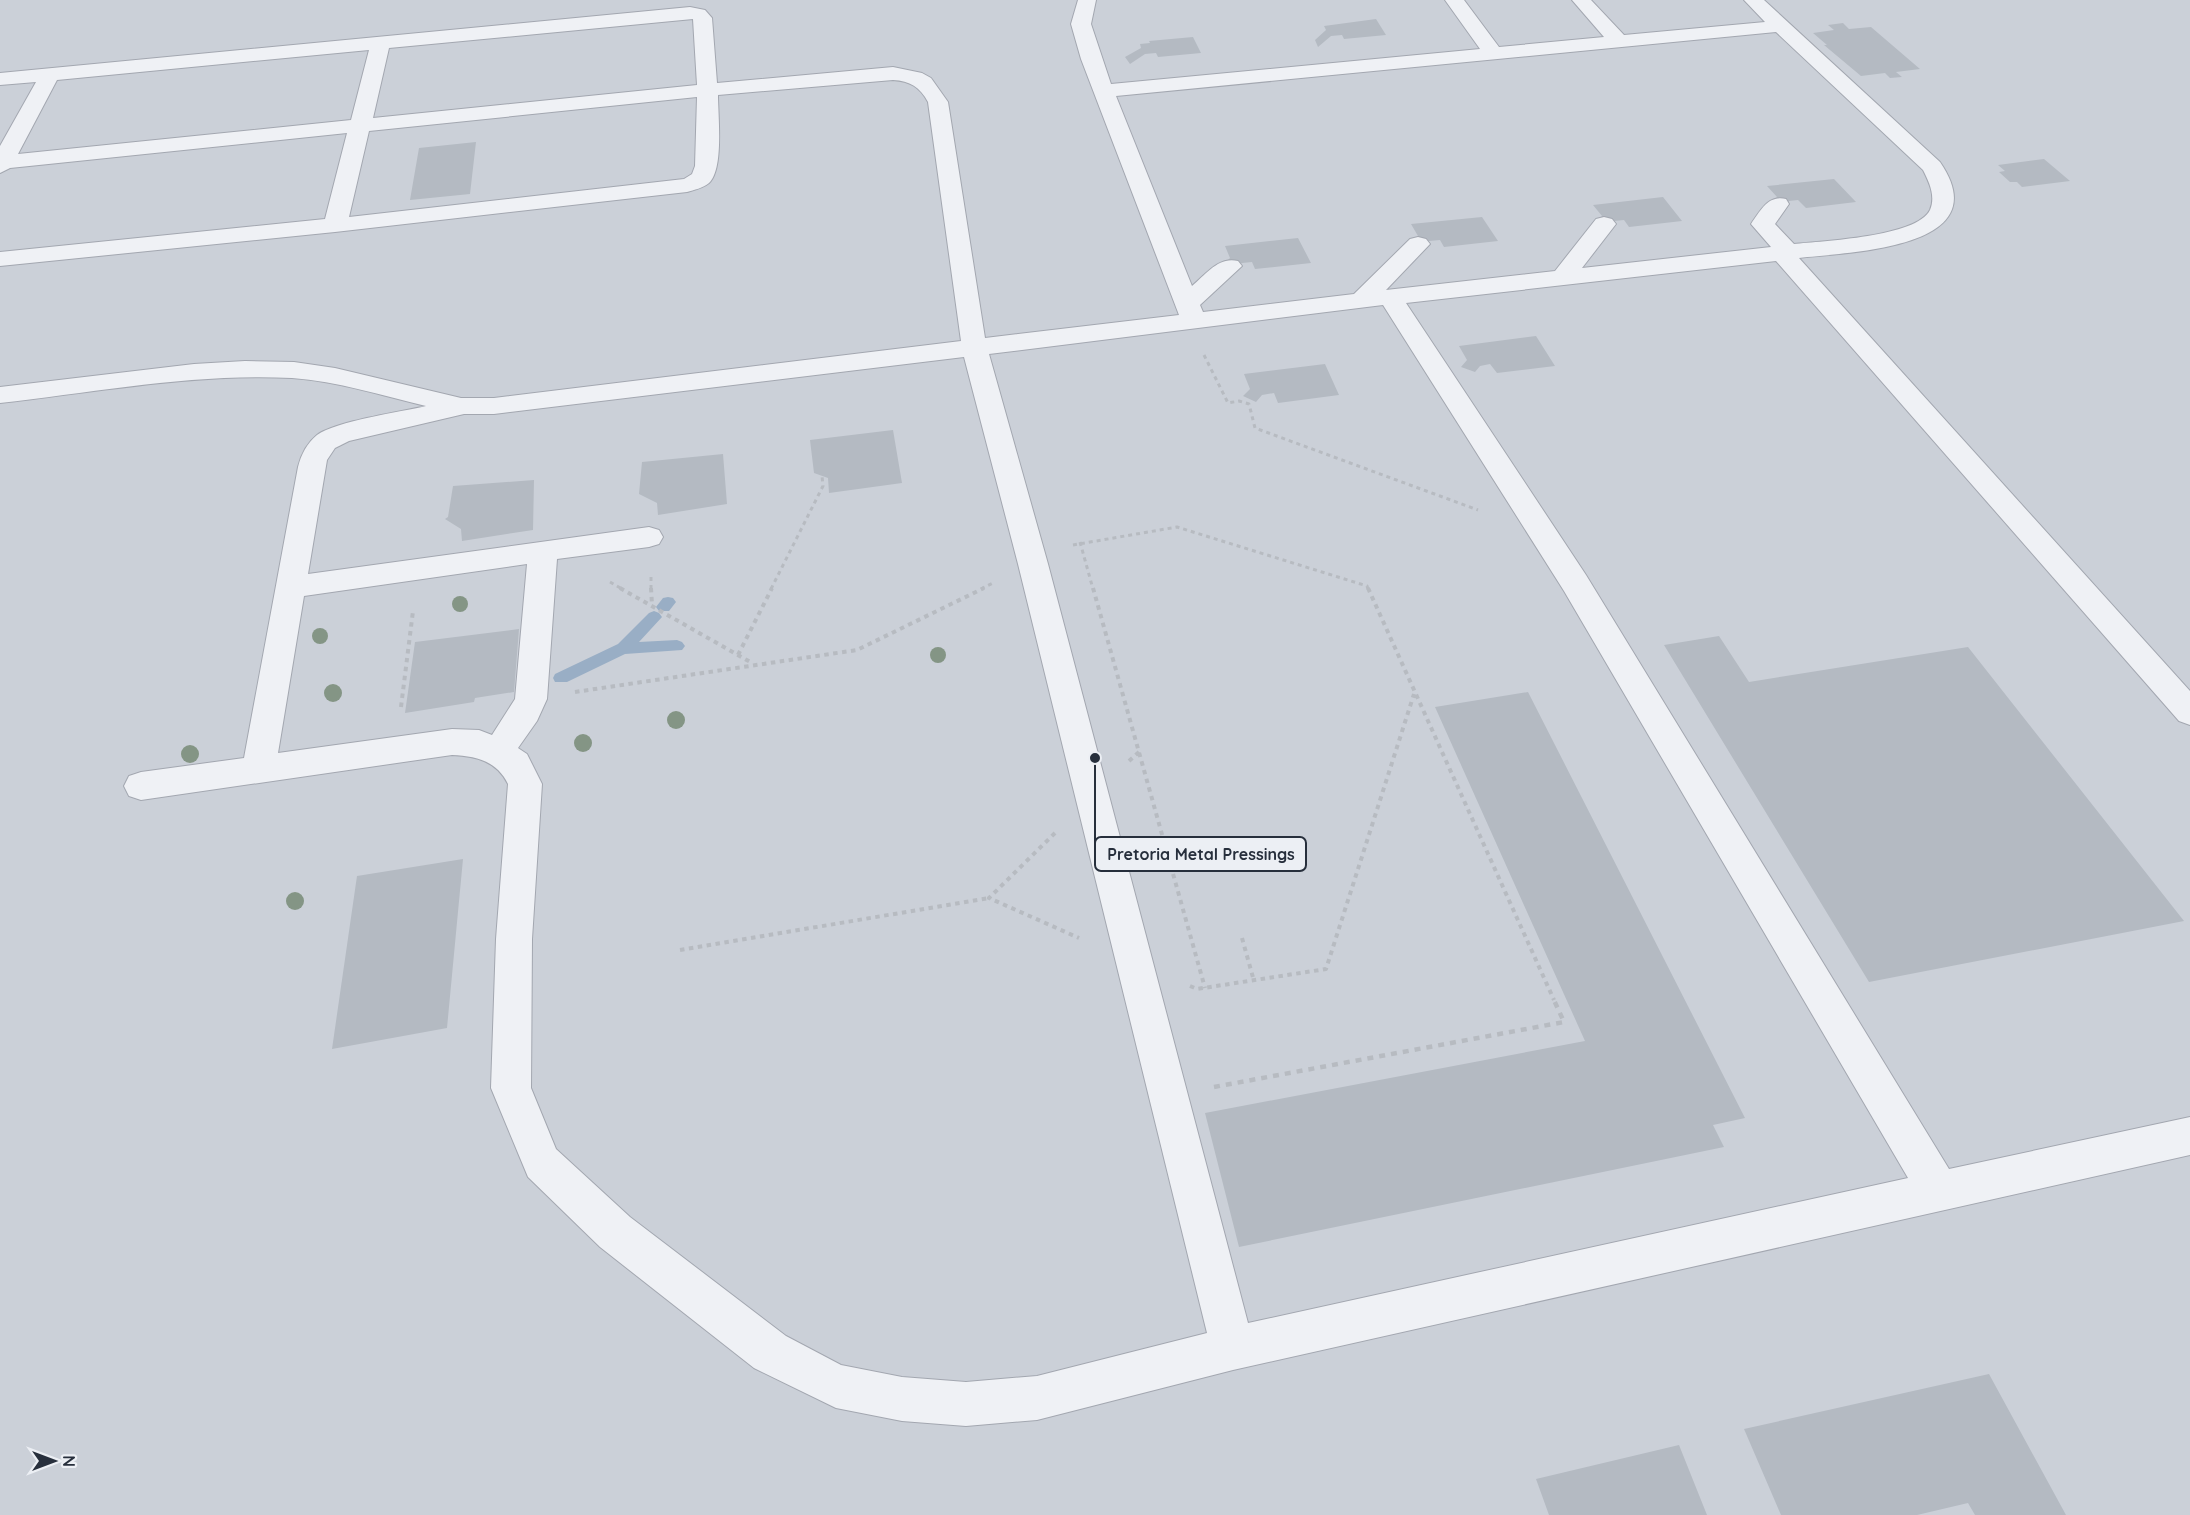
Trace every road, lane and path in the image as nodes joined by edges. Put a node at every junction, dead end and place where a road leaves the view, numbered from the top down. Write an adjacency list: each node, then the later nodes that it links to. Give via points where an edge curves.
1 (1087, 0): 12 (lane, via 1081,24)
2 (1454, 0): 8 (lane)
3 (1581, 0): 6 (lane)
4 (1753, 0): 5 (lane)
5 (1781, 26): 6 (lane); 19 (lane, via 1932,167 1945,194 1936,221 1911,235)
6 (1618, 41): 8 (lane)
7 (381, 42): 9 (lane); 11 (lane, via 698,14 702,18); 13 (lane)
8 (1493, 53): 12 (lane)
9 (50, 74): 10 (lane); 14 (lane)
10 (0, 79)
11 (707, 90): 13 (lane); 17 (lane, via 706,168 697,182); 25 (lane, via 899,73 919,78 933,89)
12 (1105, 91): 24 (lane)
13 (359, 126): 14 (lane); 17 (lane)
14 (1, 163)
15 (1778, 204): 19 (lane, via 1763,224)
16 (1604, 224): 22 (lane)
17 (335, 225): 20 (lane)
18 (1418, 244): 23 (lane)
19 (1784, 251): 22 (lane); 39 (lane)
20 (0, 259)
21 (1230, 266): 24 (lane)
22 (1562, 278): 23 (lane)
23 (1375, 299): 24 (lane); 29 (lane)
24 (1189, 315): 25 (lane); 29 (path, via 1228,403 1249,404 1255,428)
25 (974, 347): 27 (lane, via 532,403); 48 (lane)
26 (0, 394): 27 (lane, via 194,372 294,370)
27 (461, 406): 35 (lane, via 342,434 319,447 312,467)
28 (822, 476): 36 (path, via 823,486)
29 (1543, 535): 50 (lane, via 1650,706)
30 (649, 537): 32 (lane)
31 (1080, 542): 47 (path, via 1205,988)
32 (548, 550): 33 (lane); 36 (path); 38 (lane)
33 (418, 568): 35 (lane); 40 (path)
34 (1366, 586): 37 (path)
35 (292, 587): 42 (lane)
36 (738, 655): 38 (path, via 753,664)
37 (1415, 693): 47 (path, via 1326,969); 48 (path, via 1564,1022)
38 (531, 699): 41 (lane)
39 (2190, 712)
40 (395, 750): 41 (lane, via 452,742 479,743); 42 (lane)
41 (498, 752): 51 (lane, via 516,763 525,784 510,1011 511,1088 542,1163 615,1232 770,1352 836,1386 902,1399 966,1404 1037,1398)
42 (259, 769): 43 (lane)
43 (141, 786)
44 (989, 898): 46 (path)
45 (1242, 938): 47 (path)
46 (680, 950)
47 (1254, 981)
48 (1169, 1095): 51 (lane)
49 (2190, 1136): 50 (lane)
50 (1938, 1190): 51 (lane)
51 (1233, 1348)

